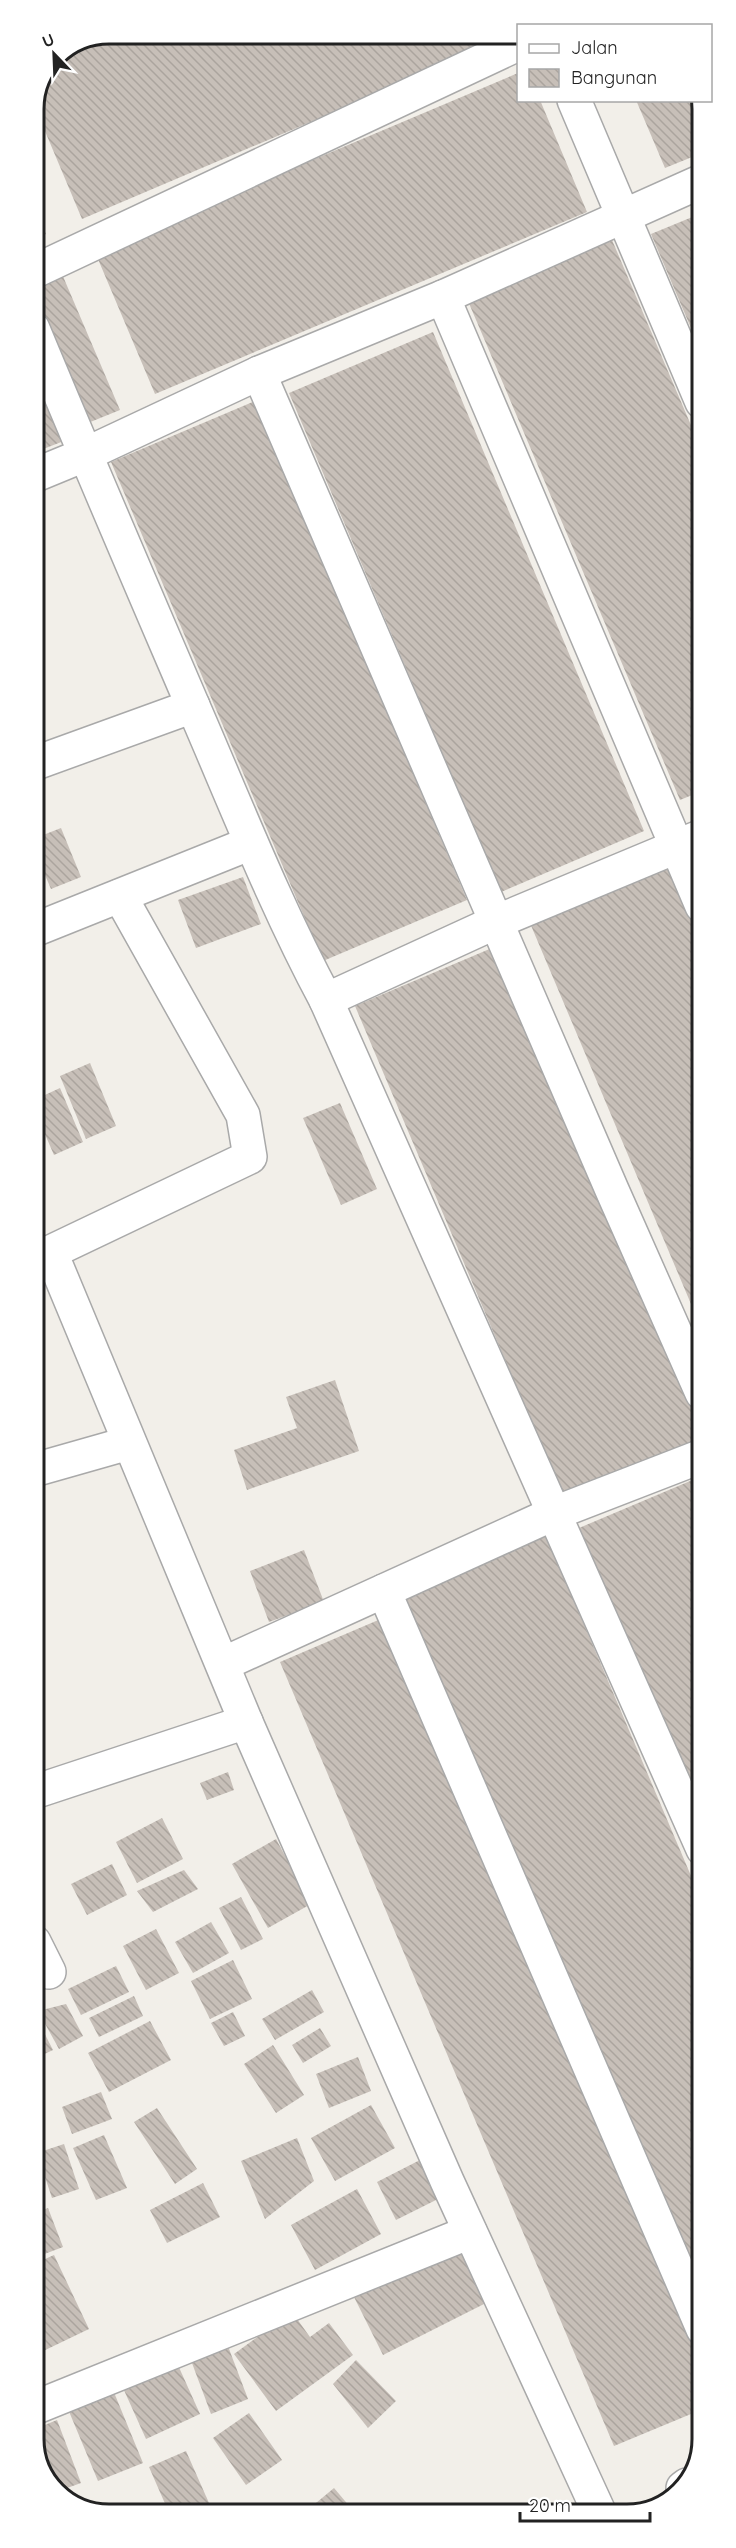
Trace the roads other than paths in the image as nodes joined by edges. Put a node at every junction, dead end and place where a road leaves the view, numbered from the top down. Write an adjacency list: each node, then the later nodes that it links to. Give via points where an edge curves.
1 (517, 45): 5 (street)
2 (575, 102): 4 (street)
3 (692, 185): 4 (street)
4 (623, 216): 6 (street); 9 (street)
5 (44, 267)
6 (442, 297): 8 (street); 14 (street)
7 (44, 356): 10 (street)
8 (259, 373): 10 (street); 17 (street)
9 (692, 378)
10 (84, 455): 11 (street); 12 (street)
11 (44, 471)
12 (194, 706): 13 (street); 15 (street)
13 (44, 760)
14 (690, 842): 17 (street)
15 (251, 843): 16 (street); 19 (street)
16 (120, 896): 18 (street); 20 (street, via 243,1115 250,1157)
17 (496, 922): 19 (street); 22 (street)
18 (44, 926)
19 (326, 1000): 26 (street)
20 (44, 1255)
21 (44, 1260): 23 (street)
22 (692, 1370)
23 (129, 1443): 25 (street); 28 (street)
24 (692, 1460): 26 (street)
25 (44, 1467)
26 (555, 1513): 27 (street); 31 (street)
27 (384, 1591): 28 (street); 35 (street)
28 (223, 1664): 29 (street)
29 (246, 1722): 30 (street); 34 (street)
30 (44, 1789)
31 (692, 1824)
32 (44, 1962): 33 (street)
33 (49, 1972)
34 (470, 2232): 36 (street); 37 (street)
35 (692, 2304)
36 (44, 2404)
37 (595, 2504)

